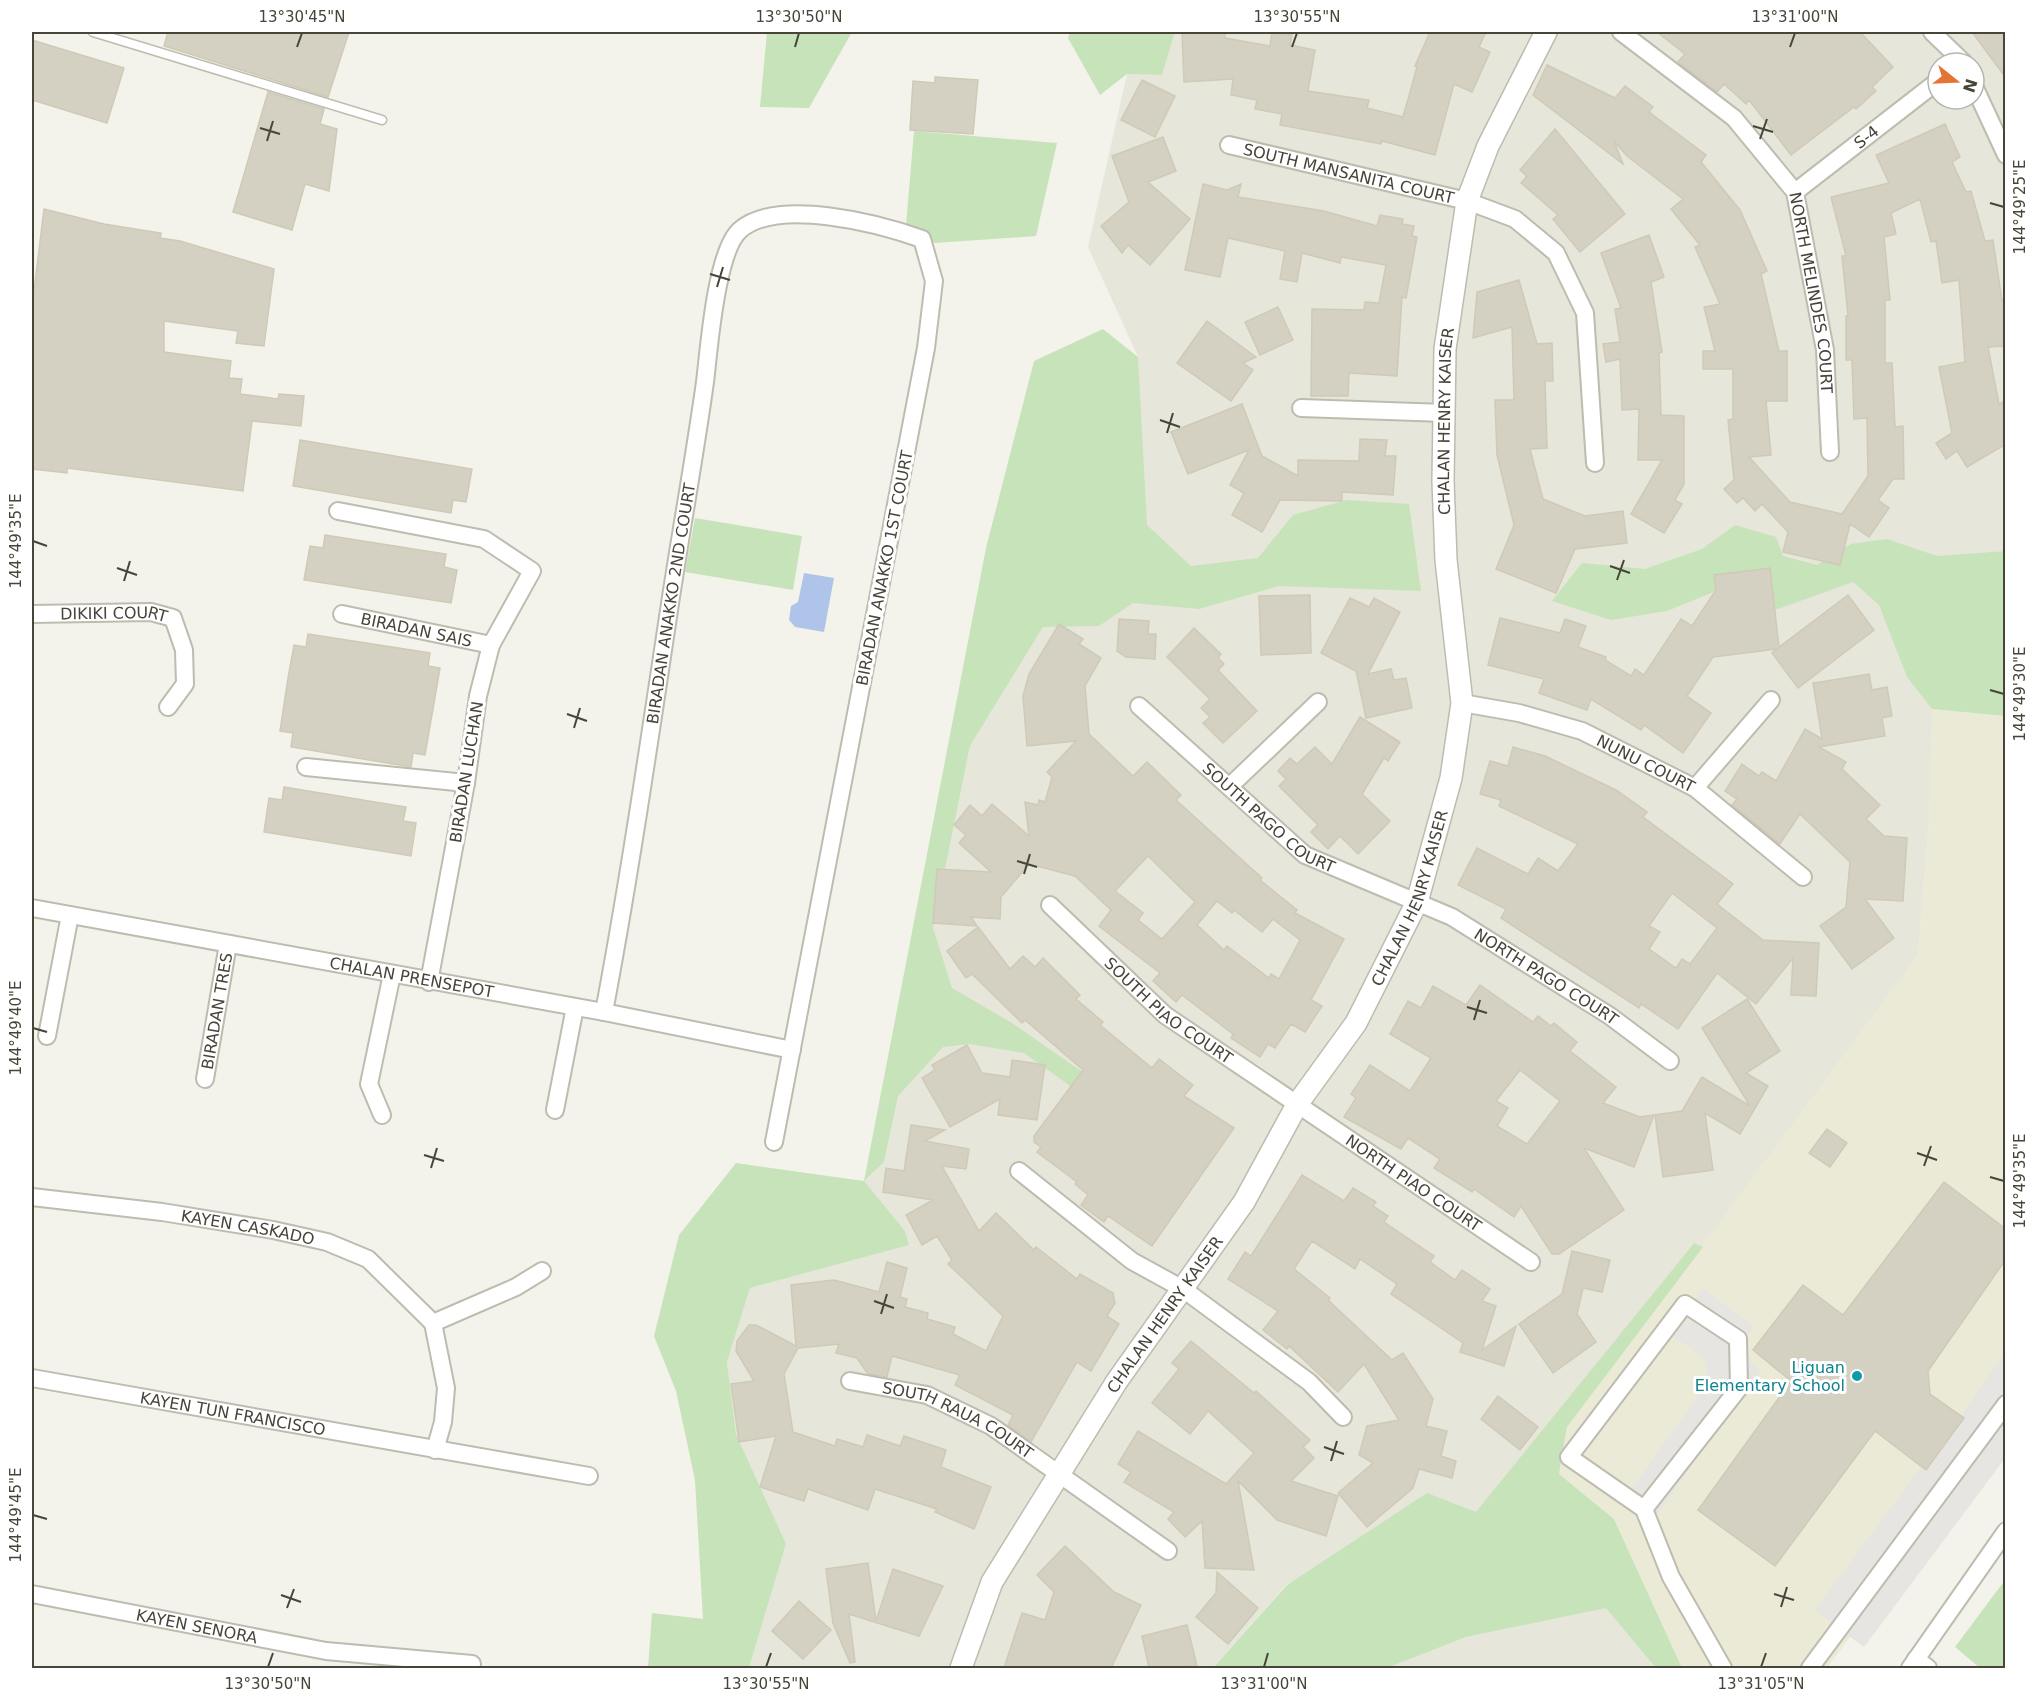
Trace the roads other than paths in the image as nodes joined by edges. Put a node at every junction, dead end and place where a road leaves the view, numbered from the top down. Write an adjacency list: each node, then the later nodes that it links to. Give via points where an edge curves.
1 (93, 32): 8 (lane)
2 (1546, 32): 12 (street, CHALAN HENRY KAISER, via 1488,146)
3 (1621, 32): 11 (street, NORTH MELINDES COURT, via 1734,118)
4 (1932, 32): 5 (street)
5 (1951, 51)
6 (1926, 90): 11 (street, S-4)
7 (1986, 111): 10 (street)
8 (382, 120)
9 (1229, 145): 12 (street, SOUTH MANSANITA COURT)
10 (2006, 155)
11 (1795, 192): 16 (street, NORTH MELINDES COURT, via 1826,350)
12 (1467, 201): 15 (street, CHALAN HENRY KAISER, via 1445,349); 17 (street, SOUTH MANSANITA COURT, via 1515,219 1556,253 1585,314)
13 (770, 216): 40 (street, BIRADAN ANAKKO 2ND COURT, via 741,230 728,249 717,293 692,480); 42 (street, BIRADAN ANAKKO 1ST COURT, via 849,219 885,225 922,239 934,282 926,348)
14 (1301, 408): 15 (street)
15 (1444, 413): 24 (street, CHALAN HENRY KAISER, via 1446,561)
16 (1830, 452)
17 (1595, 463)
18 (338, 511): 21 (street, BIRADAN LUCHAN, via 484,539 532,571)
19 (32, 614): 26 (street, DIKIKI COURT, via 151,612 173,618 184,650 184,684)
20 (342, 614): 21 (street, BIRADAN SAIS)
21 (491, 645): 28 (street, BIRADAN LUCHAN, via 478,696)
22 (1771, 700): 30 (street)
23 (1318, 702): 29 (street)
24 (1462, 703): 30 (street, NUNU COURT, via 1519,713 1582,731); 32 (street, CHALAN HENRY KAISER, via 1451,778)
25 (1139, 706): 29 (street, SOUTH PAGO COURT)
26 (168, 707)
27 (306, 767): 28 (street)
28 (466, 783): 38 (street, BIRADAN LUCHAN)
29 (1230, 786): 32 (street, SOUTH PAGO COURT, via 1305,855)
30 (1695, 788): 31 (street, NUNU COURT)
31 (1803, 877)
32 (1417, 902): 43 (street, NORTH PAGO COURT, via 1452,917 1522,959 1610,1016); 45 (street, CHALAN HENRY KAISER, via 1356,1023)
33 (1050, 905): 45 (street, SOUTH PIAO COURT, via 1165,1015)
34 (32, 908): 35 (street, CHALAN PRENSEPOT)
35 (70, 915): 36 (street, CHALAN PRENSEPOT); 41 (street)
36 (228, 944): 37 (street, CHALAN PRENSEPOT); 44 (street, BIRADAN TRES)
37 (392, 974): 38 (street, CHALAN PRENSEPOT); 47 (street, via 369,1084)
38 (429, 982): 39 (street, CHALAN PRENSEPOT)
39 (575, 1007): 40 (street, CHALAN PRENSEPOT); 46 (street)
40 (604, 1012): 42 (street, CHALAN PRENSEPOT)
41 (47, 1036)
42 (792, 1050): 48 (street)
43 (1670, 1061)
44 (205, 1079)
45 (1298, 1103): 51 (street, NORTH PIAO COURT); 53 (street, CHALAN HENRY KAISER, via 1244,1202)
46 (555, 1110)
47 (382, 1115)
48 (774, 1142)
49 (1019, 1171): 53 (street, via 1132,1261)
50 (32, 1197): 54 (street, KAYEN CASKADO, via 173,1214 327,1242 368,1259)
51 (1531, 1262)
52 (542, 1271): 54 (street, via 516,1287)
53 (1184, 1289): 58 (street, via 1309,1382); 60 (street, CHALAN HENRY KAISER, via 1117,1381)
54 (433, 1323): 59 (street, via 446,1388)
55 (32, 1378): 59 (street, KAYEN TUN FRANCISCO)
56 (850, 1381): 60 (street, SOUTH RAUA COURT, via 927,1395 991,1426)
57 (2006, 1404): 70 (street)
58 (1343, 1417)
59 (435, 1450): 61 (street, KAYEN TUN FRANCISCO)
60 (1059, 1472): 64 (street, SOUTH RAUA COURT); 68 (street, CHALAN HENRY KAISER, via 992,1582)
61 (589, 1476)
62 (1644, 1509): 62 (street, via 1569,1457 1685,1304 1738,1339 1739,1388); 69 (street, via 1671,1577)
63 (2006, 1531): 67 (street)
64 (1168, 1551)
65 (32, 1594): 66 (street, KAYEN SENORA, via 326,1651)
66 (472, 1664)
67 (1918, 1665)
68 (961, 1668)
69 (1723, 1668)
70 (1809, 1668)

